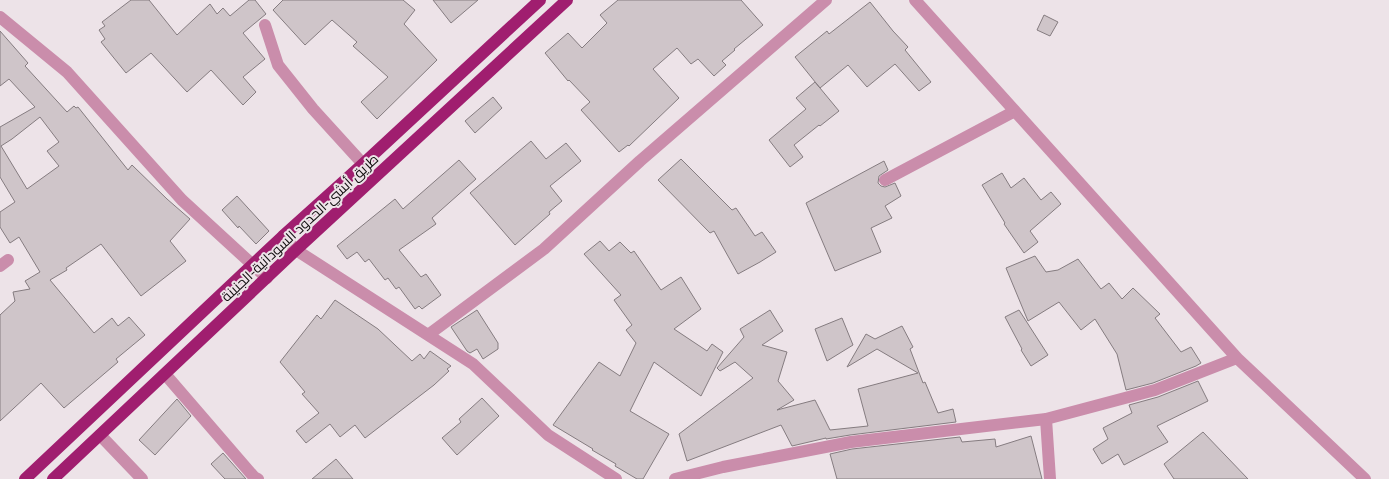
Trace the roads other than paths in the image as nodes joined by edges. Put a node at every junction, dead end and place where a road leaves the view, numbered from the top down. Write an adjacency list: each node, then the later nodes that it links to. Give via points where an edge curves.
1 (540, 0): 8 (highway)
2 (567, 0): 11 (highway, طريق أبشي-الحدود السودانية-الجنينة)
3 (826, 0): 14 (street, via 544,249)
4 (915, 0): 7 (street)
5 (0, 17): 12 (street, via 67,72 182,200)
6 (265, 25): 8 (street, via 278,65 313,109)
7 (1015, 111): 9 (street); 15 (street)
8 (363, 164): 10 (highway)
9 (885, 180)
10 (282, 236): 11 (street); 12 (highway)
11 (296, 250): 13 (highway, طريق أبشي-الحدود السودانية-الجنينة); 14 (street)
12 (253, 264): 13 (street); 20 (highway)
13 (267, 278): 16 (highway, طريق أبشي-الحدود السودانية-الجنينة)
14 (428, 335): 23 (street, via 472,364 548,435)
15 (1237, 358): 17 (street, via 1155,390); 26 (street)
16 (165, 374): 18 (highway, طريق أبشي-الحدود السودانية-الجنينة); 19 (street)
17 (1046, 419): 24 (street, via 851,442); 25 (street)
18 (100, 435): 21 (highway, طريق أبشي-الحدود السودانية-الجنينة); 22 (street)
19 (254, 478)
20 (25, 479)
21 (53, 479)
22 (142, 479)
23 (616, 479)
24 (675, 479)
25 (1050, 479)
26 (1365, 479)

